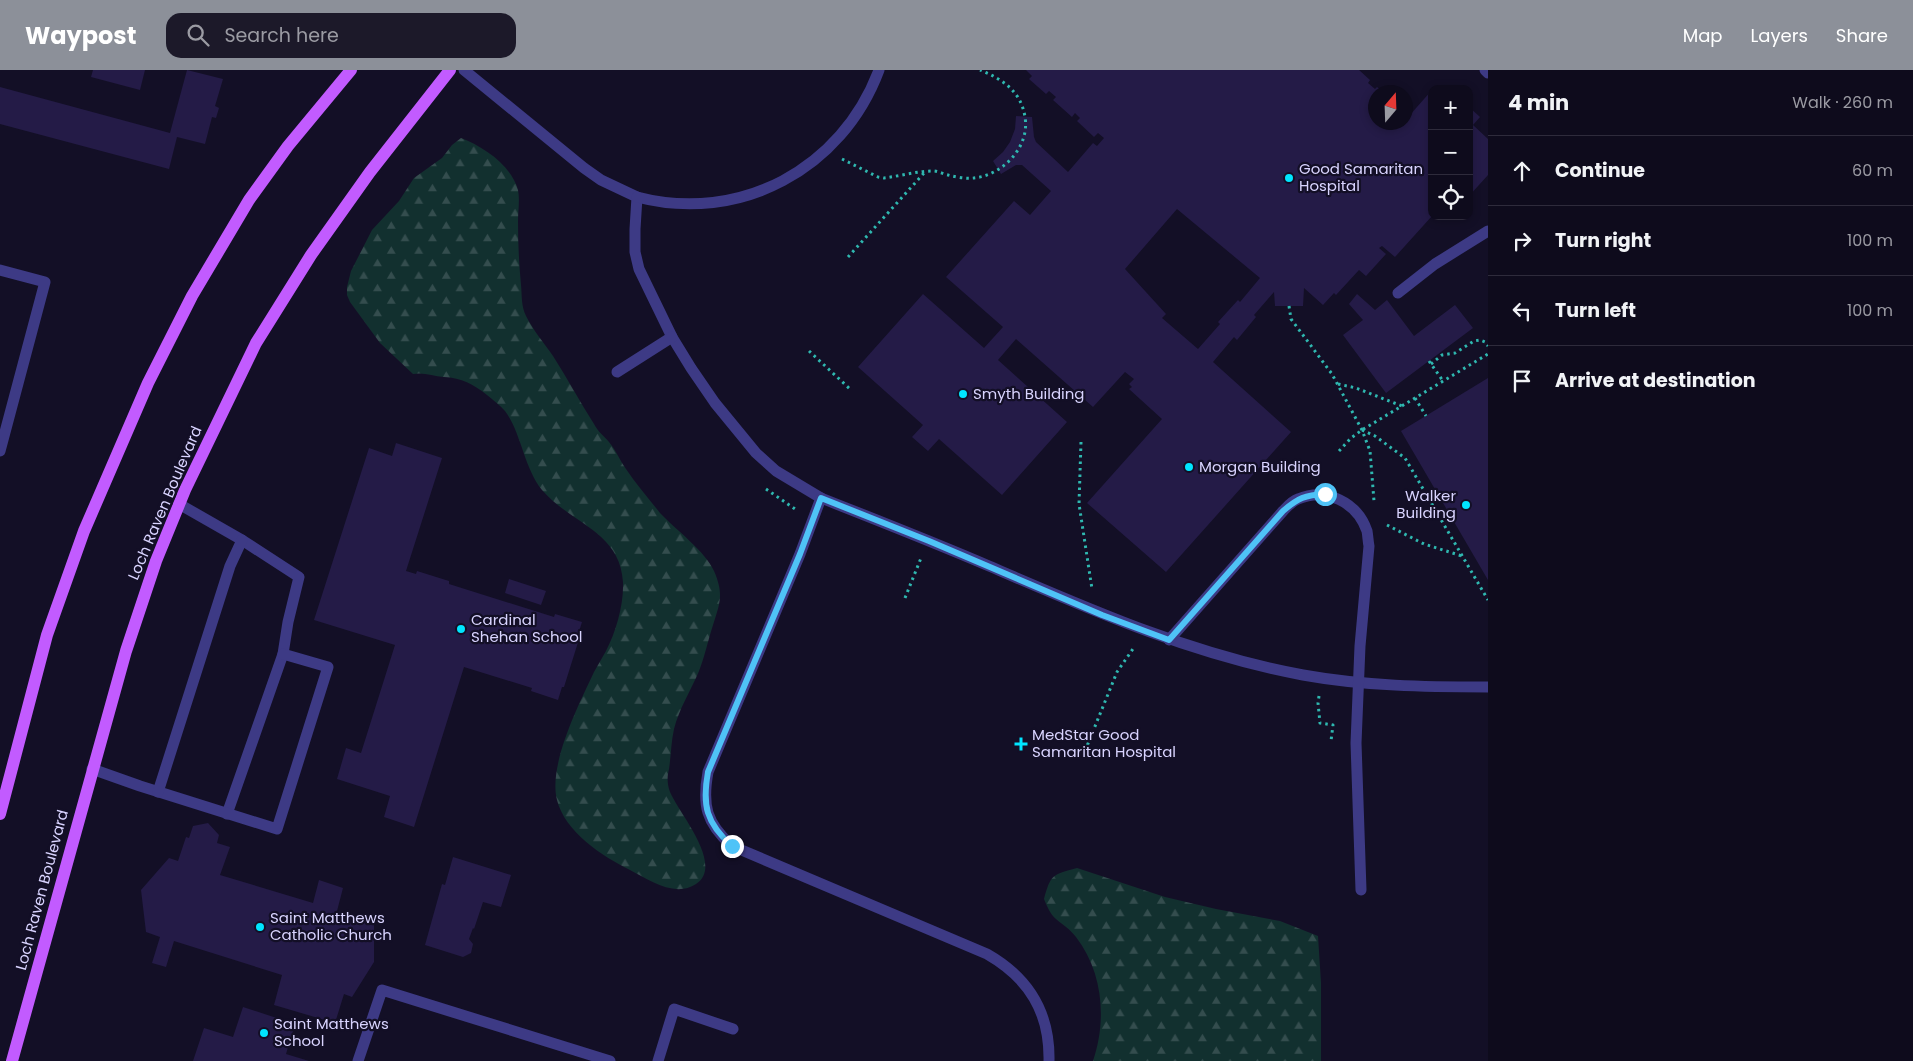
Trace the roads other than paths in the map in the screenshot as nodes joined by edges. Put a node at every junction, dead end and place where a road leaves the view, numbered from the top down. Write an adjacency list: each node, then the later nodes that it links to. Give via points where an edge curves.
1 (351, 70): 23 (main road, via 288,146 249,200 192,296 148,383 84,532 50,627)
2 (450, 70): 15 (main road, Loch Raven Boulevard, via 370,172 256,343)
3 (464, 70): 7 (lane, via 584,168)
4 (879, 70): 7 (lane, via 864,104 842,135 815,160 787,178 764,190 710,203 659,202)
5 (1485, 70): 6 (lane)
6 (1488, 73)
7 (637, 197): 11 (lane, via 635,229 639,270)
8 (1488, 231): 10 (lane, via 1435,264)
9 (0, 270): 13 (lane, via 45,282)
10 (1398, 293)
11 (672, 337): 12 (lane); 14 (lane, via 715,404 756,452 776,471)
12 (617, 372)
13 (0, 451)
14 (821, 498): 17 (lane); 31 (lane, via 708,772 705,789 708,818 718,834 732,846 1001,962 1025,985 1037,1003 1047,1028)
15 (179, 504): 16 (lane); 21 (main road, Loch Raven Boulevard, via 126,651)
16 (242, 540): 18 (lane, via 299,577); 22 (lane, via 230,566)
17 (1169, 640): 19 (lane, via 1248,664); 19 (lane, via 1283,511 1296,500 1325,494 1352,508 1367,532 1369,546)
18 (283, 654): 24 (lane); 24 (lane, via 328,668 277,829)
19 (1358, 683): 20 (lane); 25 (lane, via 1356,743)
20 (1488, 687)
21 (92, 769): 22 (lane); 27 (main road, Loch Raven Boulevard)
22 (158, 792): 24 (lane)
23 (0, 814)
24 (227, 814)
25 (1362, 890)
26 (733, 1029): 30 (lane, via 674,1009)
27 (12, 1061)
28 (358, 1061): 29 (lane, via 382,990)
29 (610, 1061)
30 (658, 1061)
31 (1049, 1061)

